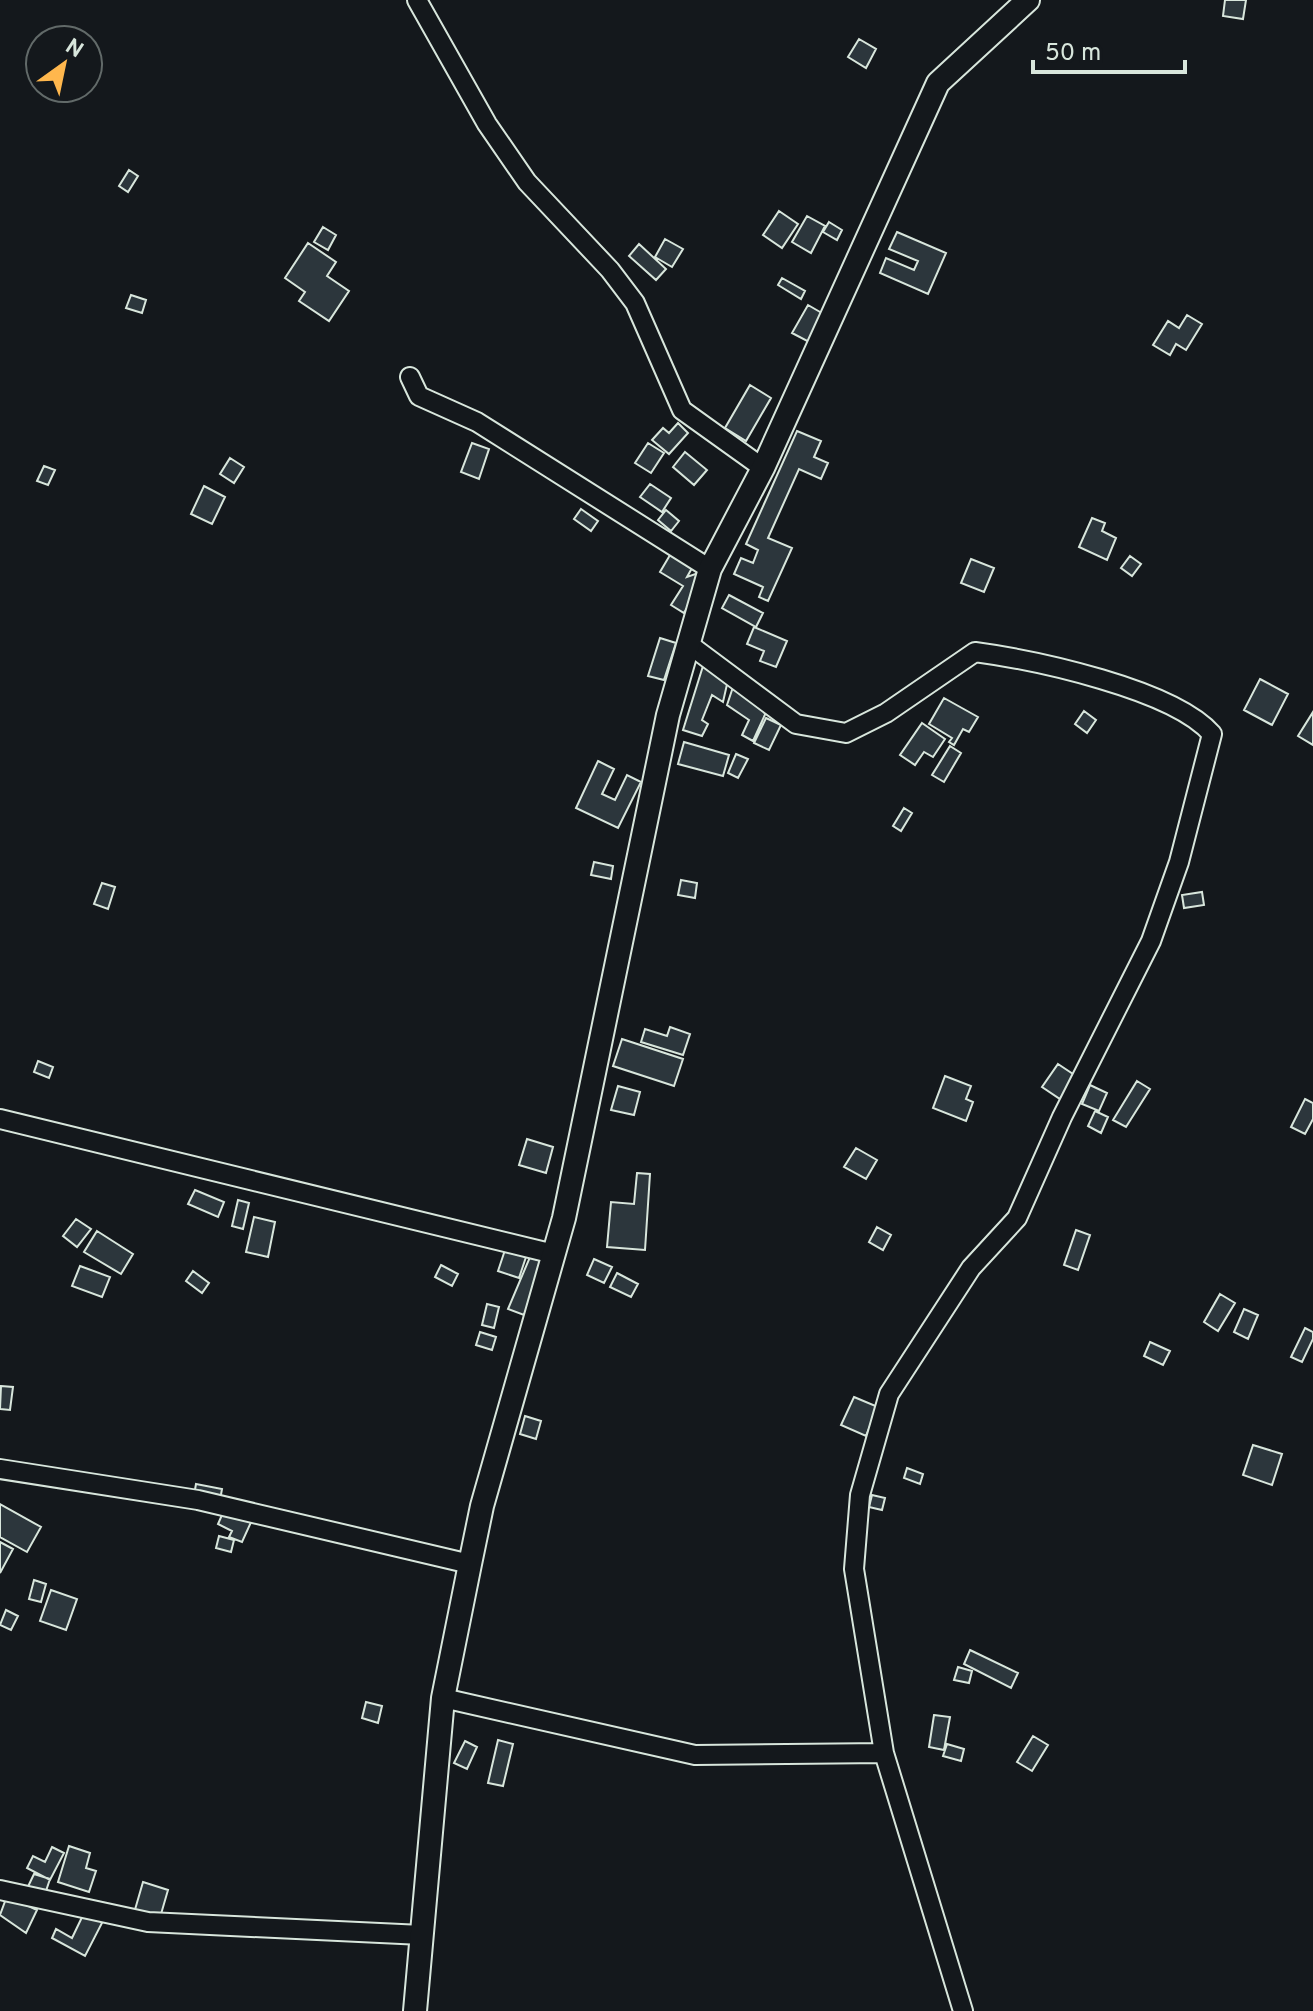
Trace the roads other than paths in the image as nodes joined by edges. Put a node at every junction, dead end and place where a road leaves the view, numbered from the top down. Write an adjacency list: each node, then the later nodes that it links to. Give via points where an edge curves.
1 (417, 0): 4 (street, via 487,124 527,182 635,303 682,410)
2 (1028, 0): 4 (street, via 938,83)
3 (410, 377): 5 (street, via 419,396 477,422)
4 (763, 468): 5 (street)
5 (710, 569): 6 (street)
6 (690, 645): 8 (street, via 668,715); 12 (street, via 796,724 846,733 886,713 975,652 1136,691 1201,721 1212,734 1179,862 1151,941 1017,1218 971,1268 889,1394 860,1495 854,1569)
7 (0, 1119): 8 (street)
8 (554, 1254): 10 (street)
9 (0, 1469): 10 (street, via 198,1500)
10 (470, 1564): 11 (street)
11 (443, 1698): 12 (street, via 695,1755); 14 (street)
12 (884, 1753): 16 (street)
13 (0, 1890): 14 (street, via 148,1922)
14 (422, 1935): 15 (street)
15 (415, 2011)
16 (963, 2011)

